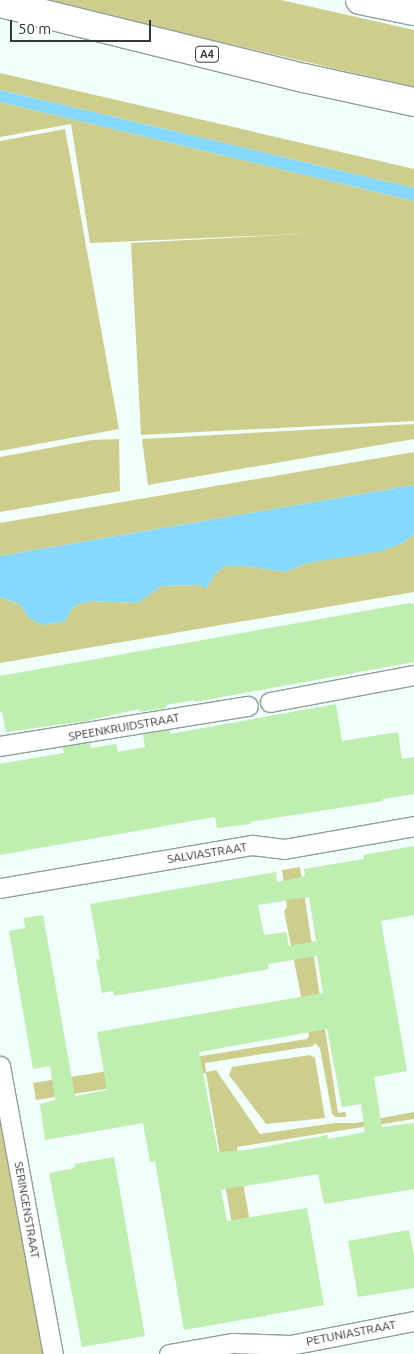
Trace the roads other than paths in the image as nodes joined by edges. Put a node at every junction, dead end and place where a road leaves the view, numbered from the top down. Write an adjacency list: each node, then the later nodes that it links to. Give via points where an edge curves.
1 (360, 0): 3 (highway)
2 (0, 3): 4 (highway, A4)
3 (414, 11)
4 (414, 102)
5 (414, 675): 6 (street)
6 (270, 702)
7 (248, 706): 8 (street, SPEENKRUIDSTRAAT)
8 (0, 746)
9 (414, 826): 10 (street, SALVIASTRAAT, via 284,849 252,845)
10 (0, 888)
11 (0, 1066): 13 (street, SERINGENSTRAAT)
12 (414, 1320): 14 (street, PETUNIASTRAAT, via 290,1345 234,1343)
13 (53, 1354)
14 (169, 1354)

